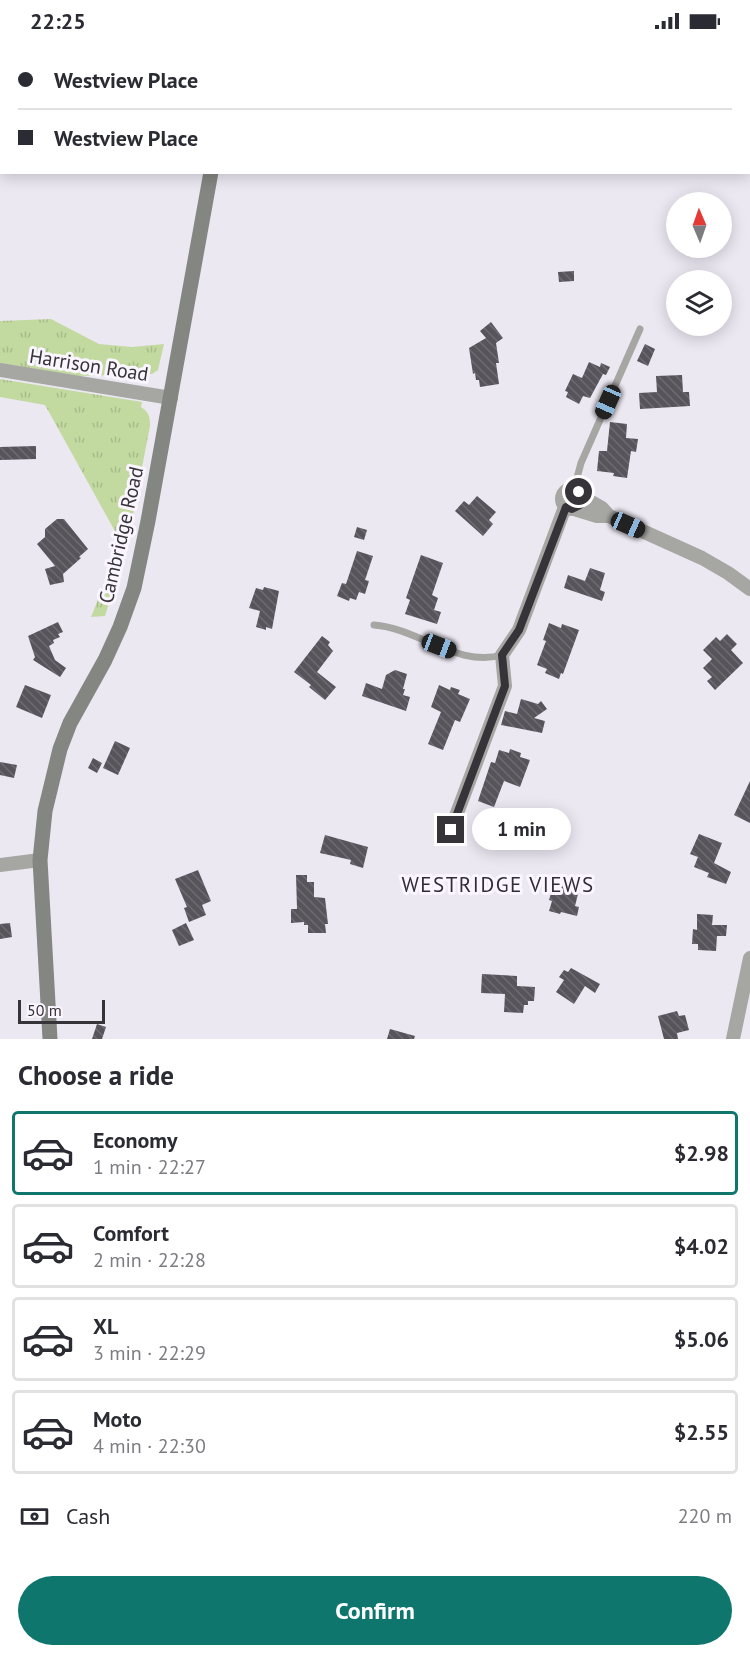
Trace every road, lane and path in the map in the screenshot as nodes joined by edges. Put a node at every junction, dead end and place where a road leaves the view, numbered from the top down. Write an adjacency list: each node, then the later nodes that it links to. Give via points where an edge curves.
1 (211, 174): 4 (main road, Cambridge Road)
2 (640, 329): 5 (lane, via 581,463)
3 (0, 370): 4 (street, Harrison Road)
4 (171, 398): 10 (main road, Cambridge Road, via 134,588 109,651 60,749 45,811)
5 (574, 500): 6 (street, via 597,516 609,516 702,558); 8 (street, via 519,630)
6 (750, 589)
7 (374, 626): 8 (lane, via 395,629 473,658)
8 (502, 655): 9 (street, via 505,686)
9 (451, 830)
10 (40, 860): 11 (street); 13 (main road, Cambridge Road)
11 (0, 865)
12 (750, 958): 14 (street)
13 (50, 1039)
14 (733, 1039)

